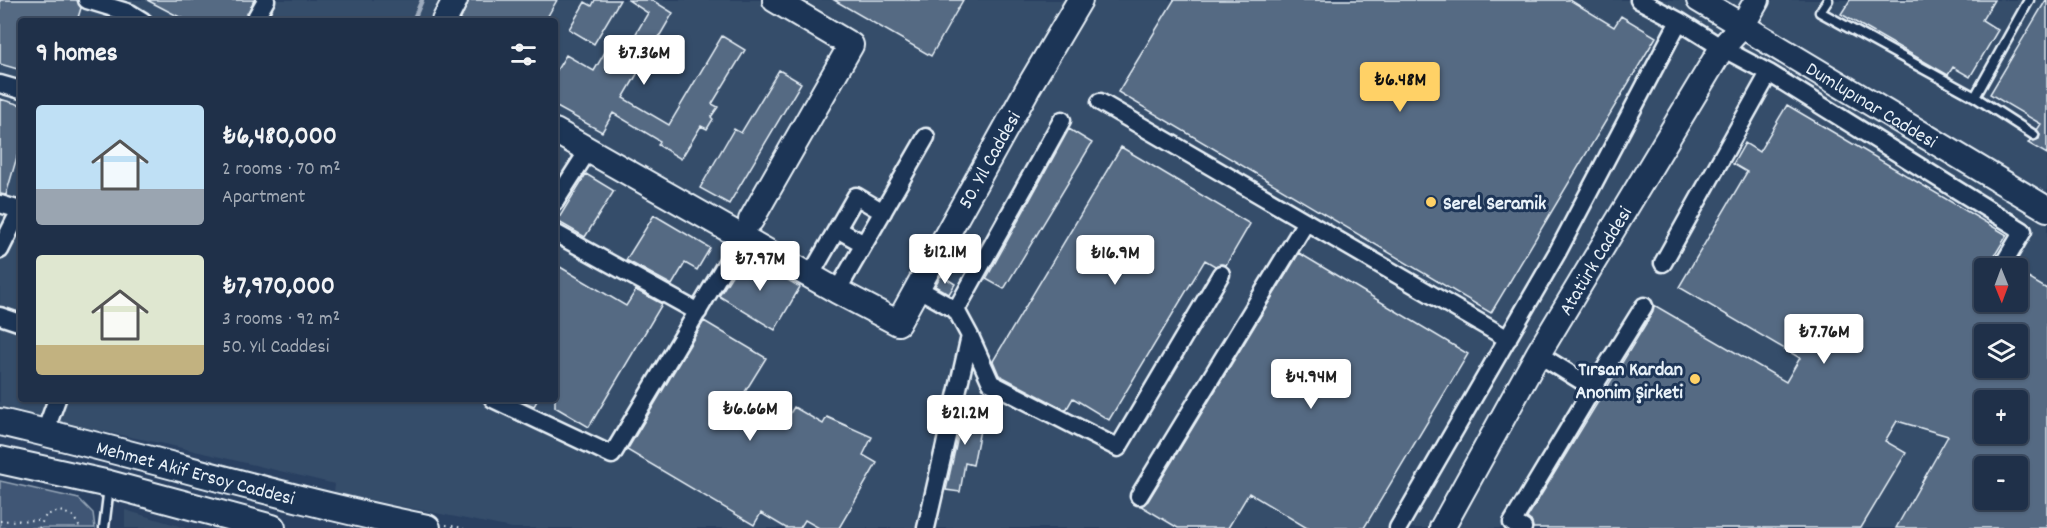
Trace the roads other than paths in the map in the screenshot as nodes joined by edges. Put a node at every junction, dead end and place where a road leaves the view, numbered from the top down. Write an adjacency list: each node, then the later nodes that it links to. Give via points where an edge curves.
1 (87, 0): 11 (street)
2 (266, 0): 12 (street)
3 (455, 0): 13 (street)
4 (776, 0): 34 (street, via 851,45)
5 (1080, 0): 43 (street, 50. Yıl Caddesi)
6 (1639, 0): 14 (street)
7 (1698, 0): 15 (street, Dumlupınar Caddesi)
8 (1757, 0): 15 (street, Atatürk Caddesi)
9 (1828, 0): 20 (lane, via 1821,12)
10 (2029, 0): 20 (lane)
11 (134, 14)
12 (256, 18)
13 (446, 18)
14 (1679, 21): 16 (street); 51 (street)
15 (1742, 26): 16 (street, Atatürk Caddesi); 30 (street, Dumlupınar Caddesi)
16 (1722, 48): 17 (street); 52 (street, Atatürk Caddesi)
17 (1769, 73): 39 (street, via 2022,231); 40 (street)
18 (0, 84): 19 (street)
19 (18, 89)
20 (1975, 97): 24 (lane)
21 (1100, 102): 33 (street)
22 (1062, 120): 46 (street)
23 (558, 133): 26 (street, 50. Yıl Caddesi)
24 (2034, 135)
25 (926, 137): 31 (street)
26 (589, 149): 27 (street); 34 (street, 50. Yıl Caddesi)
27 (558, 197)
28 (0, 204): 29 (street)
29 (18, 208)
30 (2047, 209)
31 (882, 212): 35 (street, via 856,196); 37 (street)
32 (18, 215): 38 (street)
33 (1306, 222): 51 (street); 60 (street)
34 (747, 229): 42 (street, 50. Yıl Caddesi); 47 (street)
35 (837, 229): 37 (street); 42 (street)
36 (558, 234): 47 (street)
37 (864, 244): 44 (street)
38 (0, 249)
39 (2007, 258)
40 (1663, 263)
41 (1221, 274): 50 (street, via 1118,448 991,383)
42 (810, 276): 44 (street, 50. Yıl Caddesi)
43 (917, 288): 44 (street, 50. Yıl Caddesi, via 898,323); 46 (street)
44 (837, 291)
45 (1644, 306): 53 (street)
46 (956, 310): 50 (street)
47 (698, 312): 55 (street, via 612,455)
48 (0, 316): 49 (street)
49 (18, 322)
50 (970, 336): 64 (street)
51 (1508, 339): 65 (street)
52 (1538, 354): 53 (street); 66 (street, Atatürk Caddesi)
53 (1593, 388): 67 (street, via 1512,522)
54 (56, 402): 57 (street)
55 (499, 402)
56 (0, 422): 57 (main road, Mehmet Akif Ersoy Caddesi)
57 (45, 432): 63 (main road, Mehmet Akif Ersoy Caddesi, via 351,513)
58 (0, 460): 59 (main road, Mehmet Akif Ersoy Caddesi)
59 (109, 484): 61 (lane); 62 (main road, Mehmet Akif Ersoy Caddesi)
60 (1139, 496)
61 (104, 528)
62 (272, 528)
63 (427, 528)
64 (926, 528)
65 (1398, 528)
66 (1442, 528)
67 (1523, 528)

